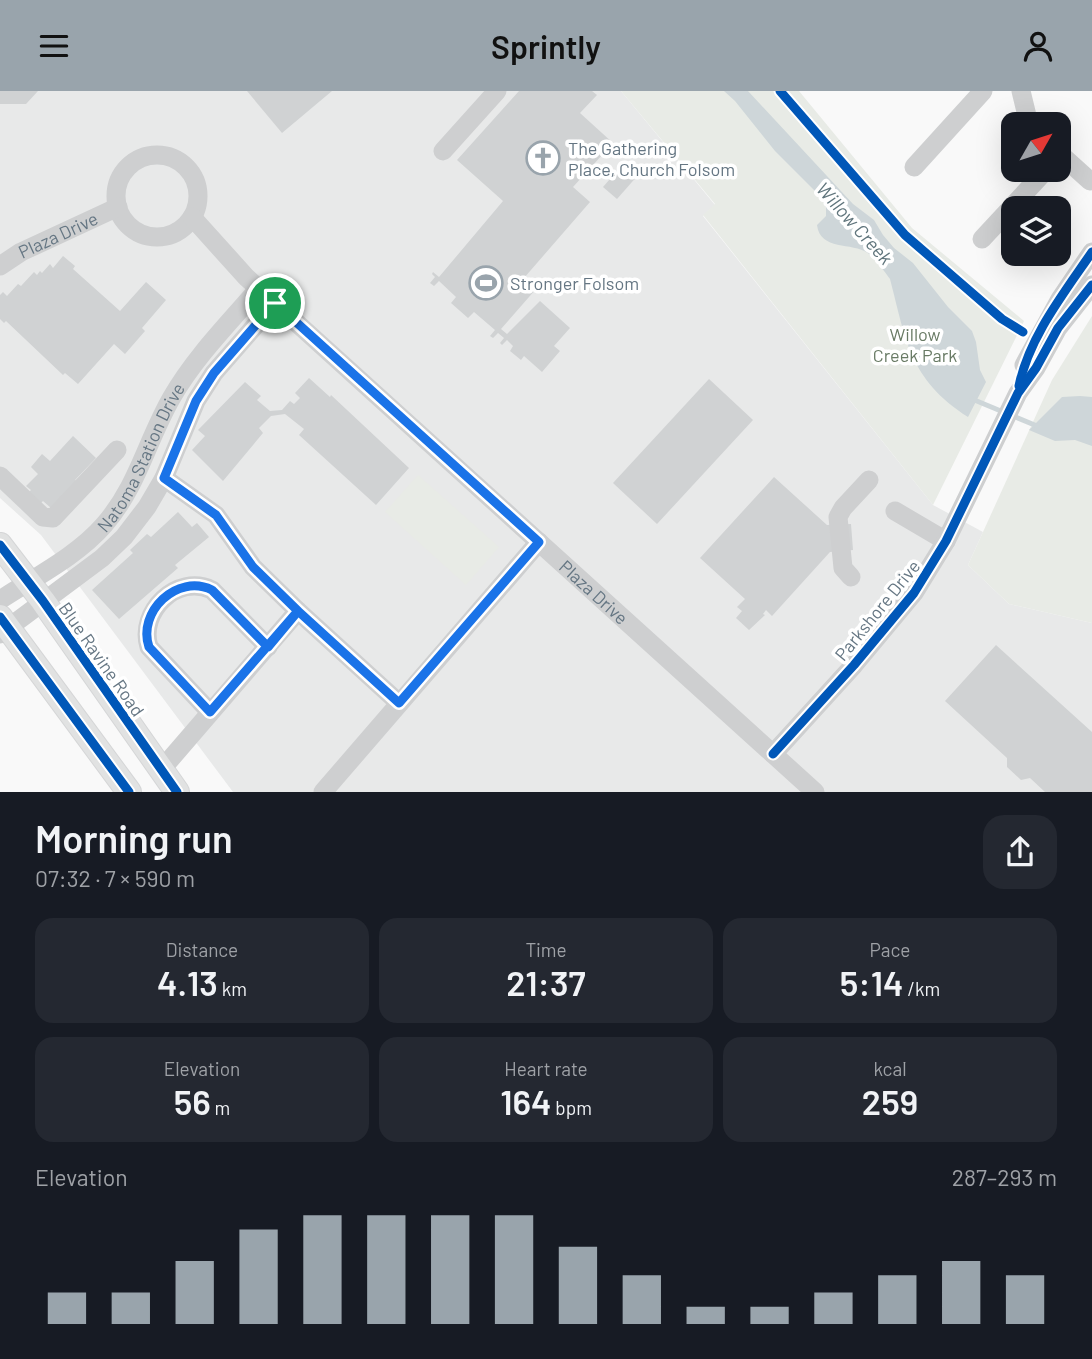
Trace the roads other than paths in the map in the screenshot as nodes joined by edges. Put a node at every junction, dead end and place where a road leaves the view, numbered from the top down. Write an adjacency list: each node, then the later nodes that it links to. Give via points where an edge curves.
1 (497, 91): 5 (street)
2 (983, 91): 7 (street)
3 (1021, 91): 4 (street)
4 (1026, 112)
5 (443, 151)
6 (1071, 164): 8 (street)
7 (914, 167)
8 (1090, 181)
9 (1035, 182): 12 (street)
10 (118, 207): 11 (street, Plaza Drive, via 133,229 158,237 183,227); 11 (street, Plaza Drive, via 116,194 126,169 146,156 163,155 176,159 194,178 198,191); 14 (street, Plaza Drive)
11 (192, 217): 16 (street, Plaza Drive)
12 (982, 239)
13 (1092, 252): 18 (street, Parkshore Drive, via 1037,339 1023,366)
14 (0, 266)
15 (1092, 285): 18 (street, Parkshore Drive, via 1058,328)
16 (259, 288): 17 (street, Plaza Drive); 28 (street, Natoma Station Drive, via 185,377 122,502)
17 (275, 303): 21 (street, Natoma Station Drive, via 214,373 196,401); 25 (street, Plaza Drive)
18 (1018, 393): 24 (street, Parkshore Drive)
19 (117, 450): 20 (street, via 53,518 43,517)
20 (0, 476)
21 (164, 478): 28 (street, Natoma Station Drive, via 124,537 102,558); 30 (street, via 216,515 253,567)
22 (869, 480): 27 (street, via 838,517 843,568)
23 (895, 511): 24 (street)
24 (946, 541): 35 (street, Parkshore Drive, via 894,618)
25 (539, 542): 33 (street); 35 (street, Plaza Drive)
26 (0, 545): 28 (main road, Blue Ravine Road)
27 (851, 577)
28 (35, 592): 29 (street, Natoma Station Drive); 31 (street, Natoma Station Drive); 36 (main road, Blue Ravine Road)
29 (0, 600)
30 (298, 611): 32 (street); 33 (street)
31 (3, 626): 37 (main road)
32 (268, 647): 34 (street); 34 (street, via 206,587 180,589 162,599 150,617 146,640)
33 (399, 703): 39 (street)
34 (210, 712): 36 (street)
35 (773, 754): 40 (street, Plaza Drive)
36 (161, 771): 38 (main road, Blue Ravine Road)
37 (129, 792)
38 (177, 792)
39 (323, 792)
40 (815, 792)

